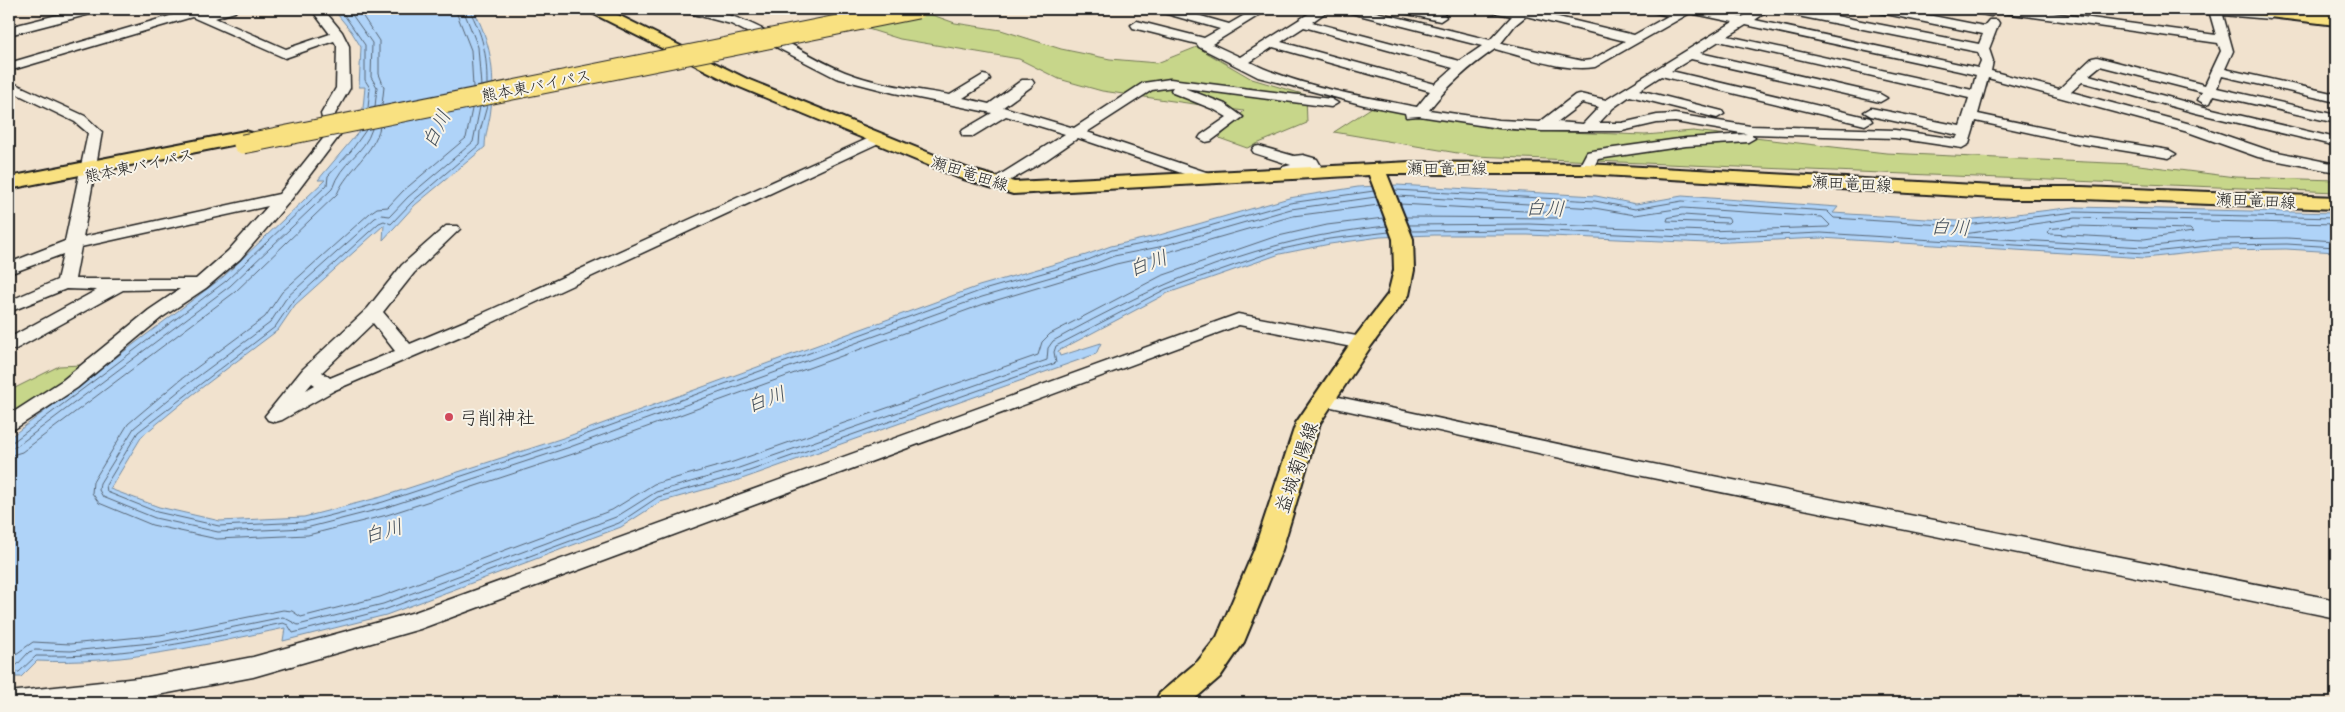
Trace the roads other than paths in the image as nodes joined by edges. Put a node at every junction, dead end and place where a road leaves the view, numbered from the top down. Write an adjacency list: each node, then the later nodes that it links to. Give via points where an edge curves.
1 (94, 9): 41 (street)
2 (232, 9): 29 (street)
3 (317, 9): 43 (street)
4 (595, 9): 91 (main road, 瀬田竜田線, via 741,82)
5 (689, 9): 74 (street, via 735,21 841,74 894,89)
6 (886, 9): 92 (highway, 熊本東バイパス)
7 (917, 9): 92 (highway, 熊本東バイパス, bridge)
8 (1164, 9): 39 (street)
9 (1197, 9): 32 (street)
10 (1263, 9): 32 (street)
11 (1324, 9): 35 (street)
12 (1351, 9): 42 (street)
13 (1402, 9): 30 (street)
14 (1495, 9): 28 (street)
15 (1657, 9): 26 (street)
16 (1764, 9): 34 (street)
17 (1783, 9): 52 (street)
18 (1881, 9): 40 (street)
19 (1975, 9): 24 (street)
20 (2198, 9): 25 (street)
21 (2244, 9): 33 (highway)
22 (2282, 9): 31 (highway)
23 (2316, 9): 27 (street)
24 (1997, 10): 40 (street, via 1991,28); 48 (street)
25 (2215, 10): 37 (street); 48 (street)
26 (1686, 11): 34 (street); 47 (street)
27 (2336, 11)
28 (1524, 12): 38 (street); 51 (street)
29 (192, 13): 43 (street, via 285,54); 57 (street)
30 (1444, 13): 42 (street, via 1440,20 1448,27)
31 (2336, 15)
32 (1244, 20): 39 (street)
33 (2336, 20)
34 (1744, 22): 45 (street); 60 (street)
35 (1302, 23): 44 (street); 50 (street)
36 (1137, 25): 49 (street)
37 (2336, 25)
38 (1584, 26): 46 (street); 47 (street)
39 (1231, 28): 49 (street)
40 (1984, 30): 52 (street, via 1990,33)
41 (9, 31)
42 (1445, 32): 51 (street)
43 (338, 35): 105 (street, via 343,46 343,88 328,114 333,135)
44 (1355, 37): 54 (street); 56 (street)
45 (1716, 37): 53 (street); 61 (street)
46 (1569, 38)
47 (1634, 39): 51 (street, via 1602,60 1583,65)
48 (2223, 40): 58 (street, via 2227,51)
49 (1205, 42): 55 (street)
50 (1271, 43): 54 (street); 55 (street)
51 (1493, 44): 56 (street)
52 (1983, 50): 60 (street, via 1987,61)
53 (1688, 54): 59 (street); 72 (street)
54 (1322, 58): 67 (street)
55 (1241, 62): 78 (street, via 1286,81 1368,102)
56 (1462, 66): 67 (street)
57 (9, 67)
58 (2217, 71): 68 (street); 73 (street)
59 (1658, 72): 69 (street); 81 (street)
60 (1984, 74): 70 (street); 71 (street)
61 (1894, 76): 71 (street); 72 (street)
62 (2080, 77): 68 (street, via 2097,61); 70 (street); 77 (street)
63 (983, 79): 74 (street)
64 (1028, 83): 76 (street)
65 (1176, 84): 78 (street, via 1414,114); 89 (street, via 1148,86); 90 (street, via 1175,89 1236,117)
66 (9, 85): 99 (street, via 80,119 96,132)
67 (1438, 89): 78 (street)
68 (2209, 90): 77 (street); 80 (street)
69 (1628, 91): 75 (street); 85 (street)
70 (2061, 94): 84 (street)
71 (1976, 95): 79 (street)
72 (1880, 98): 81 (street)
73 (2336, 98)
74 (952, 99): 76 (street)
75 (1608, 105): 82 (street, via 1580,98); 83 (street)
76 (998, 110): 88 (street); 89 (street)
77 (2201, 110): 84 (street); 93 (street)
78 (1421, 111): 82 (street, via 1499,124)
79 (1970, 116): 87 (street); 95 (street, via 2086,141)
80 (2336, 119)
81 (1865, 122): 86 (street); 87 (street); 87 (street, via 1895,134 1962,144)
82 (1542, 127): 83 (street)
83 (1587, 128): 85 (street, via 1675,118 1750,130)
84 (2194, 129): 96 (street, via 2230,143)
85 (1776, 130): 86 (street)
86 (1834, 132): 97 (street, via 1686,142 1592,155)
87 (1966, 132)
88 (968, 133)
89 (1077, 133): 101 (street); 103 (street)
90 (1206, 138)
91 (876, 139): 103 (main road, 瀬田竜田線); 117 (street, via 484,320)
92 (244, 140): 99 (highway, 熊本東バイパス)
93 (2336, 142)
94 (1259, 150): 101 (street, via 1293,161 1303,159 1314,166)
95 (2169, 154)
96 (2336, 168)
97 (1586, 169): 98 (main road, 瀬田竜田線, via 1411,167); 106 (main road, 瀬田竜田線, via 2012,193 2082,192)
98 (1376, 170): 101 (main road, 瀬田竜田線); 115 (main road, 益城菊陽線, via 1403,239 1404,270 1398,295)
99 (90, 171): 102 (highway, 熊本東バイパス); 104 (highway, 熊本東バイパス); 108 (street)
100 (1176, 177): 101 (street)
101 (1205, 177): 103 (main road, 瀬田竜田線, via 1013,188)
102 (9, 183)
103 (995, 184)
104 (9, 191)
105 (284, 198): 108 (street); 111 (street, via 234,255)
106 (2336, 203)
107 (452, 229): 114 (street, via 408,269)
108 (73, 244): 109 (street); 110 (street)
109 (9, 269)
110 (68, 282): 112 (street, via 77,286); 113 (street)
111 (200, 284): 112 (street); 121 (street, via 155,314 70,384)
112 (119, 286): 116 (street)
113 (9, 307)
114 (374, 312): 117 (street); 118 (street)
115 (1362, 343): 120 (main road, 益城菊陽線); 123 (street, via 1238,319 420,620 254,667 147,687)
116 (9, 345)
117 (406, 352): 119 (street)
118 (310, 373): 119 (street); 119 (street, via 275,416)
119 (328, 386)
120 (1325, 400): 122 (street, via 1638,468); 124 (main road, 益城菊陽線, via 1308,423 1268,550 1229,642 1209,669)
121 (9, 424)
122 (2336, 609)
123 (9, 702)
124 (1170, 703)

